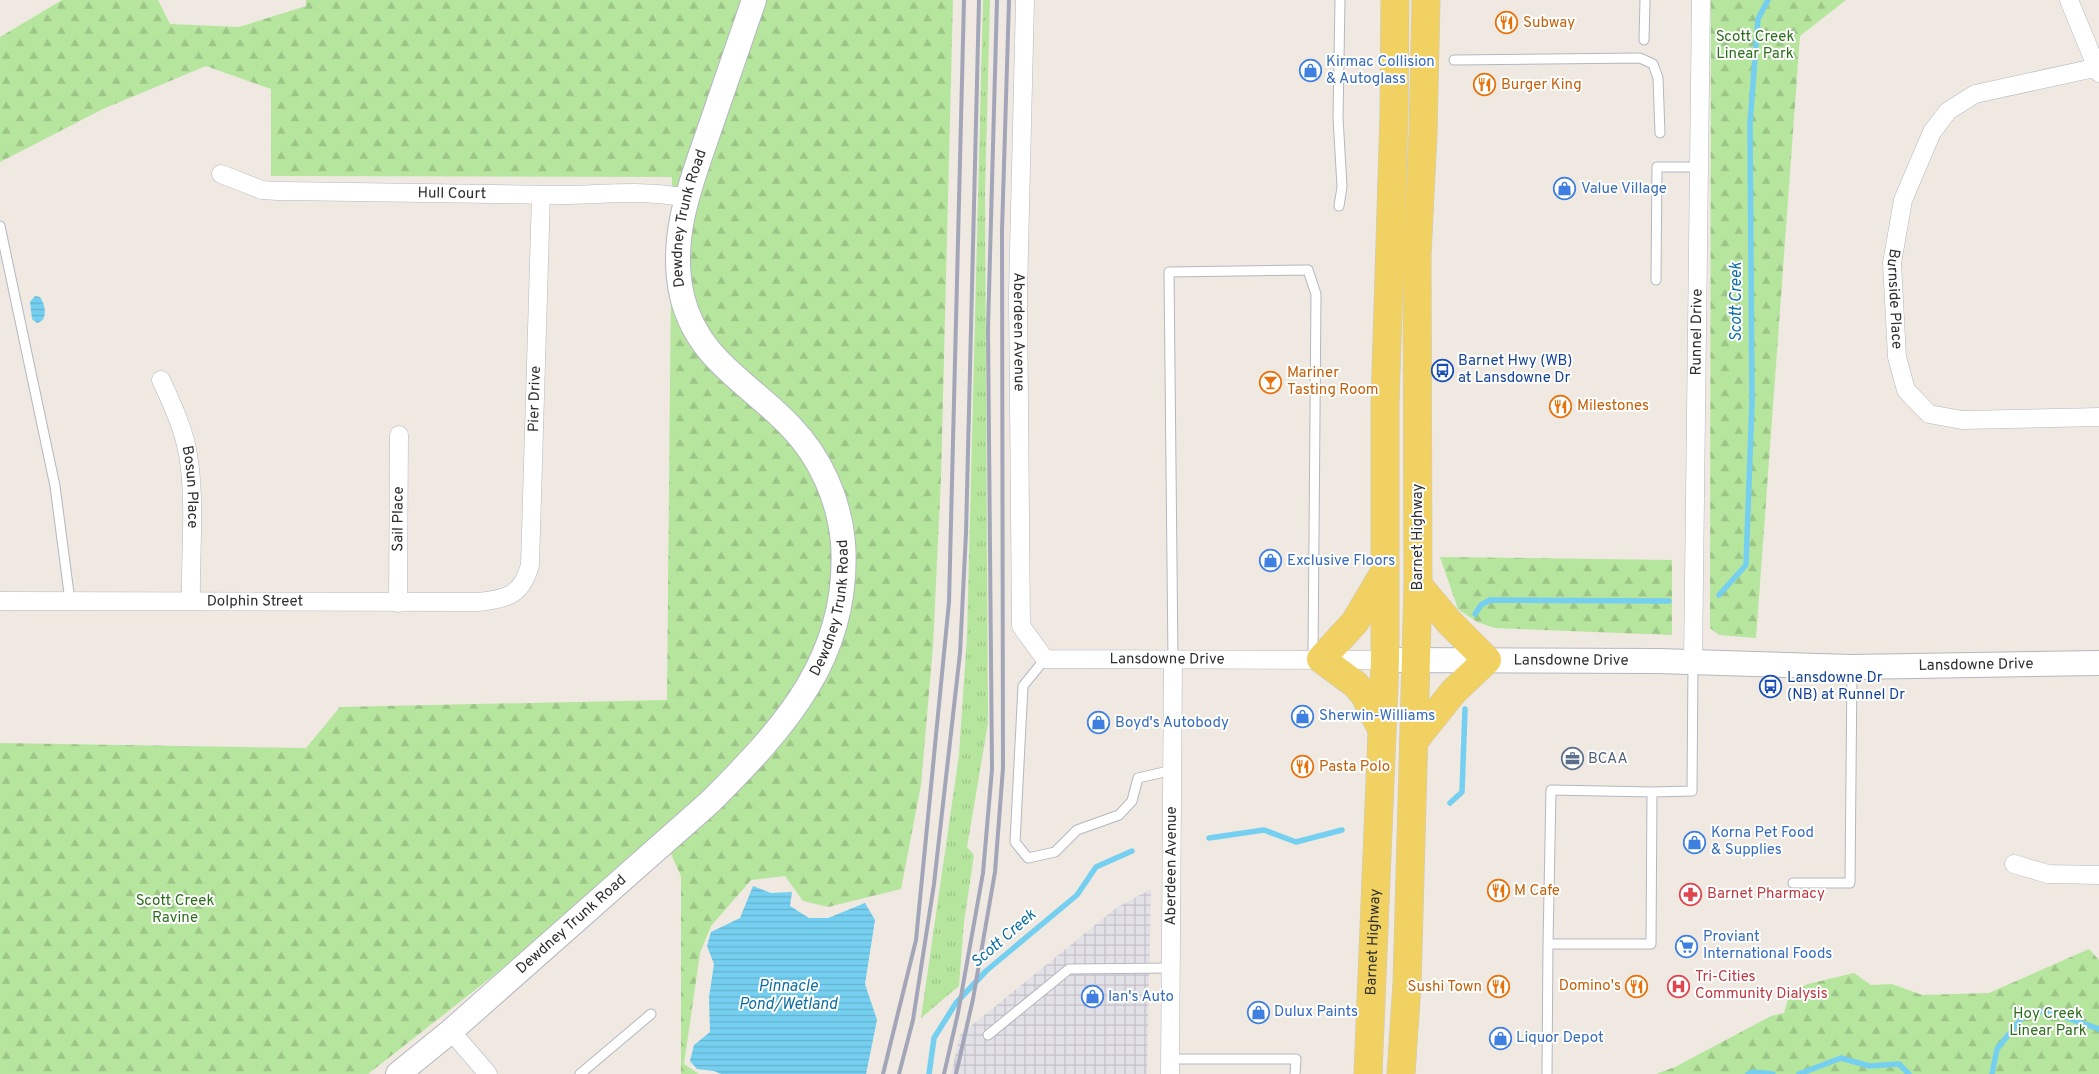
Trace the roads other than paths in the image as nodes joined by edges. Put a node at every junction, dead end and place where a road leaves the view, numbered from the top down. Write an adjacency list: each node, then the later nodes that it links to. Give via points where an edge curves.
1 (754, 0): 16 (main road, Dewdney Trunk Road)
2 (1025, 0): 30 (street, Aberdeen Avenue, via 1018,293 1022,626)
3 (1340, 0): 17 (lane, via 1338,117 1342,187)
4 (1396, 0): 23 (main road, Barnet Highway, via 1386,384)
5 (1426, 0): 24 (main road, Barnet Highway, via 1417,255)
6 (1645, 0): 9 (lane)
7 (1701, 0): 13 (street, Runnel Drive)
8 (2069, 0): 11 (street)
9 (1644, 40)
10 (1454, 60): 12 (lane, via 1640,58 1653,64 1658,78)
11 (2098, 69): 21 (street, Burnside Place, via 1975,94 1948,111 1932,132 1903,200 1892,263 1897,357 1906,390 1929,414 1962,420)
12 (1660, 133)
13 (1699, 168): 19 (lane, via 1657,167); 37 (street, Runnel Drive)
14 (221, 174): 15 (street, Hull Court, via 262,190)
15 (541, 195): 16 (street, Hull Court, via 652,193); 25 (street, Pier Drive, via 530,565 520,588)
16 (686, 198): 49 (main road, Dewdney Trunk Road, via 677,266 682,298 693,328 726,370 801,438 816,458 830,488 840,519 844,556 836,625 811,681 787,717 749,762 710,802)
17 (1339, 206)
18 (0, 226): 27 (lane, via 55,486)
19 (1656, 280)
20 (161, 380): 28 (street, Bosun Place, via 178,419 188,454)
21 (2099, 417)
22 (399, 435): 29 (street, Sail Place)
23 (1385, 571): 31 (main road, via 1355,622); 34 (main road, Barnet Highway)
24 (1418, 585): 32 (main road, Barnet Highway); 35 (main road)
25 (510, 596): 29 (street, Dolphin Street, via 478,602)
26 (0, 601): 27 (street, Dolphin Street)
27 (70, 601): 28 (street, Dolphin Street)
28 (191, 601): 29 (street, Dolphin Street)
29 (398, 602)
30 (1044, 658): 33 (street, Lansdowne Drive); 41 (lane, via 1023,686 1015,842 1028,858 1055,852 1077,830 1119,815 1132,801 1138,778)
31 (1317, 659): 33 (street, Lansdowne Drive); 33 (lane, via 1316,294 1308,270 1169,272); 34 (street, Lansdowne Drive); 39 (main road, via 1356,684)
32 (1416, 659): 34 (main road, Lansdowne Drive); 35 (main road, Lansdowne Drive); 40 (main road, Barnet Highway)
33 (1173, 660): 41 (street, Aberdeen Avenue)
34 (1385, 660): 39 (main road, Barnet Highway)
35 (1487, 660): 37 (main road, Lansdowne Drive); 40 (main road, via 1454,691)
36 (2099, 662): 38 (main road, Lansdowne Drive)
37 (1693, 663): 38 (main road, Lansdowne Drive); 42 (lane, via 1692,792)
38 (1852, 667): 45 (lane, via 1850,883)
39 (1383, 731): 56 (main road, Barnet Highway)
40 (1414, 741): 57 (main road, Barnet Highway, via 1407,984)
41 (1173, 770): 47 (street, Aberdeen Avenue)
42 (1652, 792): 46 (lane, via 1651,944); 46 (lane, via 1551,790)
43 (2014, 864): 44 (street, via 2048,874)
44 (2099, 875)
45 (1794, 883)
46 (1548, 944): 58 (lane)
47 (1171, 968): 50 (lane, via 1068,968); 51 (street, Aberdeen Avenue)
48 (651, 1014): 54 (lane)
49 (451, 1031): 52 (main road, Dewdney Trunk Road); 53 (street)
50 (988, 1035)
51 (1170, 1067): 55 (lane, via 1296,1059)
52 (398, 1074)
53 (488, 1074)
54 (580, 1074)
55 (1296, 1074)
56 (1368, 1074)
57 (1400, 1074)
58 (1547, 1074)

